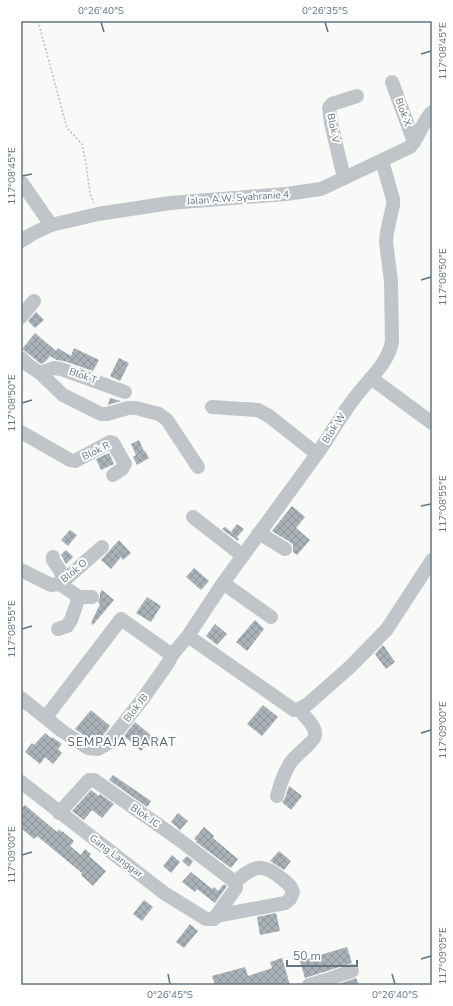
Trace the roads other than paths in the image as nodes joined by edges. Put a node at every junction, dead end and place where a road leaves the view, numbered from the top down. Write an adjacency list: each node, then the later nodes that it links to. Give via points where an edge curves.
1 (392, 82): 4 (street, Blok X)
2 (357, 96): 6 (street, Blok V, via 332,104 329,108)
3 (432, 112): 4 (street, via 424,121)
4 (414, 142): 5 (street, Jalan A.W. Syahranie 4)
5 (382, 161): 6 (street, Jalan A.W. Syahranie 4); 14 (street, Blok W, via 393,199 386,242 391,281 392,342 385,361)
6 (344, 178): 8 (street, Jalan A.W. Syahranie 4, via 321,189 306,192 170,203 98,214)
7 (22, 183): 8 (street)
8 (51, 225): 9 (street, Jalan A.W. Syahranie 4)
9 (21, 241)
10 (34, 301): 11 (street)
11 (21, 317)
12 (21, 358): 13 (street)
13 (40, 372): 15 (street, Blok T, via 61,368); 20 (street, via 63,395 101,414 128,408 159,414 167,420)
14 (371, 378): 17 (street); 19 (street, Blok W, via 354,397)
15 (125, 392)
16 (212, 407): 19 (street, via 258,410)
17 (432, 423)
18 (21, 432): 21 (street, Blok R, via 75,461 110,442 125,464)
19 (317, 454): 23 (street, Blok W)
20 (198, 467)
21 (113, 476)
22 (193, 517): 26 (street)
23 (259, 533): 25 (street); 26 (street, Blok W)
24 (102, 547): 30 (street, Blok O)
25 (285, 549)
26 (243, 556): 31 (street, Blok W)
27 (53, 557): 30 (street, via 61,571)
28 (432, 560): 37 (street, via 387,629 352,666)
29 (21, 570): 30 (street, Blok O, via 51,585)
30 (61, 583): 33 (street, via 85,597 66,626)
31 (223, 583): 32 (street); 34 (street, Blok W)
32 (271, 617)
33 (58, 629)
34 (188, 636): 35 (street, Blok W); 37 (street, via 294,710)
35 (170, 659): 38 (street, Blok JB, via 142,700 103,747 88,748); 38 (street, via 121,619)
36 (21, 698): 38 (street, Blok JB)
37 (299, 709): 40 (street, via 316,734 314,740 290,763)
38 (46, 717)
39 (21, 782): 41 (street, Gang Langgar)
40 (277, 796)
41 (60, 813): 42 (street, Blok JC, via 89,780 94,780); 43 (street, Gang Langgar, via 164,893 206,919 214,919)
42 (236, 882): 43 (street, via 236,888); 43 (street, Gang Langgar, via 250,870 262,868 271,870 290,885 293,892 285,903)
43 (216, 916)
44 (352, 971): 45 (street)
45 (324, 983): 46 (street)
46 (309, 985)

